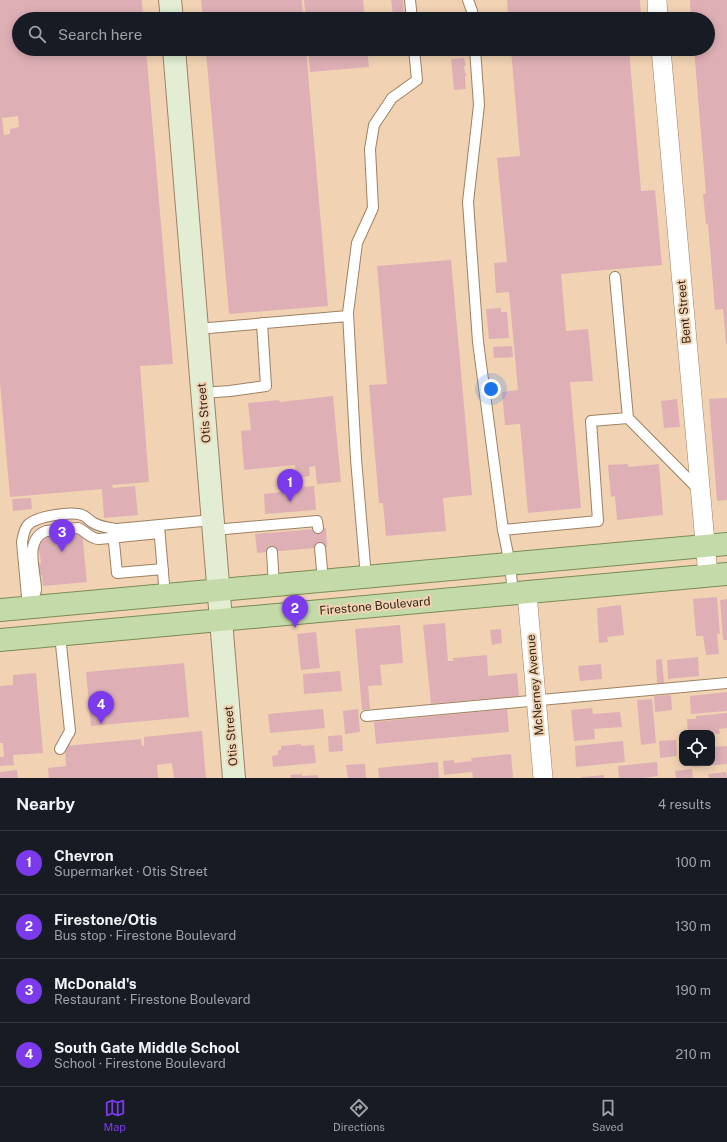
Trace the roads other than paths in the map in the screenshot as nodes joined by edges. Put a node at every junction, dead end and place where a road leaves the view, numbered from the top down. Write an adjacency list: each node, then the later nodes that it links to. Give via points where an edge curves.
1 (170, 0): 5 (main road)
2 (410, 0): 6 (lane)
3 (468, 0): 7 (lane)
4 (657, 0): 8 (street)
5 (171, 12)
6 (411, 12)
7 (472, 12)
8 (658, 12)
9 (175, 56): 16 (main road, Otis Street)
10 (415, 56): 14 (lane, via 417,80 392,98 374,125 370,149 373,208 357,243)
11 (476, 56): 23 (lane, via 479,105 468,202 478,342)
12 (662, 56): 19 (street, Bent Street)
13 (614, 277): 18 (lane)
14 (348, 316): 15 (lane); 32 (lane)
15 (262, 324): 16 (lane); 17 (lane, via 266,386)
16 (197, 329): 17 (main road, Otis Street)
17 (202, 393): 20 (main road, Otis Street)
18 (628, 418): 19 (lane); 23 (lane, via 590,421 598,521)
19 (699, 490): 26 (street, Bent Street)
20 (214, 525): 21 (lane, via 270,529 317,521); 22 (lane); 35 (main road, Otis Street)
21 (318, 528)
22 (159, 529): 24 (lane); 30 (lane)
23 (503, 530): 29 (lane)
24 (113, 533): 30 (lane, via 118,573); 38 (lane, via 95,539 78,528 42,532 33,547 36,590); 38 (lane, via 94,524 83,515 48,516 28,525 22,542)
25 (727, 544): 26 (main road)
26 (704, 547): 29 (main road); 31 (street, Bent Street)
27 (320, 548): 33 (lane)
28 (272, 552): 34 (lane)
29 (510, 564): 32 (main road); 36 (lane)
30 (163, 569): 37 (lane)
31 (717, 575): 36 (main road, Firestone Boulevard)
32 (366, 577): 33 (main road)
33 (323, 581): 34 (main road)
34 (274, 586): 35 (main road)
35 (219, 591): 37 (main road); 40 (main road, Otis Street)
36 (520, 593): 40 (main road, Firestone Boulevard); 44 (street, McNerney Avenue)
37 (165, 596): 38 (main road)
38 (28, 608): 39 (main road)
39 (0, 610)
40 (221, 620): 41 (main road, Firestone Boulevard); 47 (main road, Otis Street)
41 (60, 635): 42 (main road, Firestone Boulevard); 46 (lane, via 70,731)
42 (0, 640)
43 (727, 683): 44 (lane)
44 (537, 700): 45 (lane); 48 (street, McNerney Avenue)
45 (366, 716)
46 (60, 749)
47 (234, 778)
48 (543, 778)

